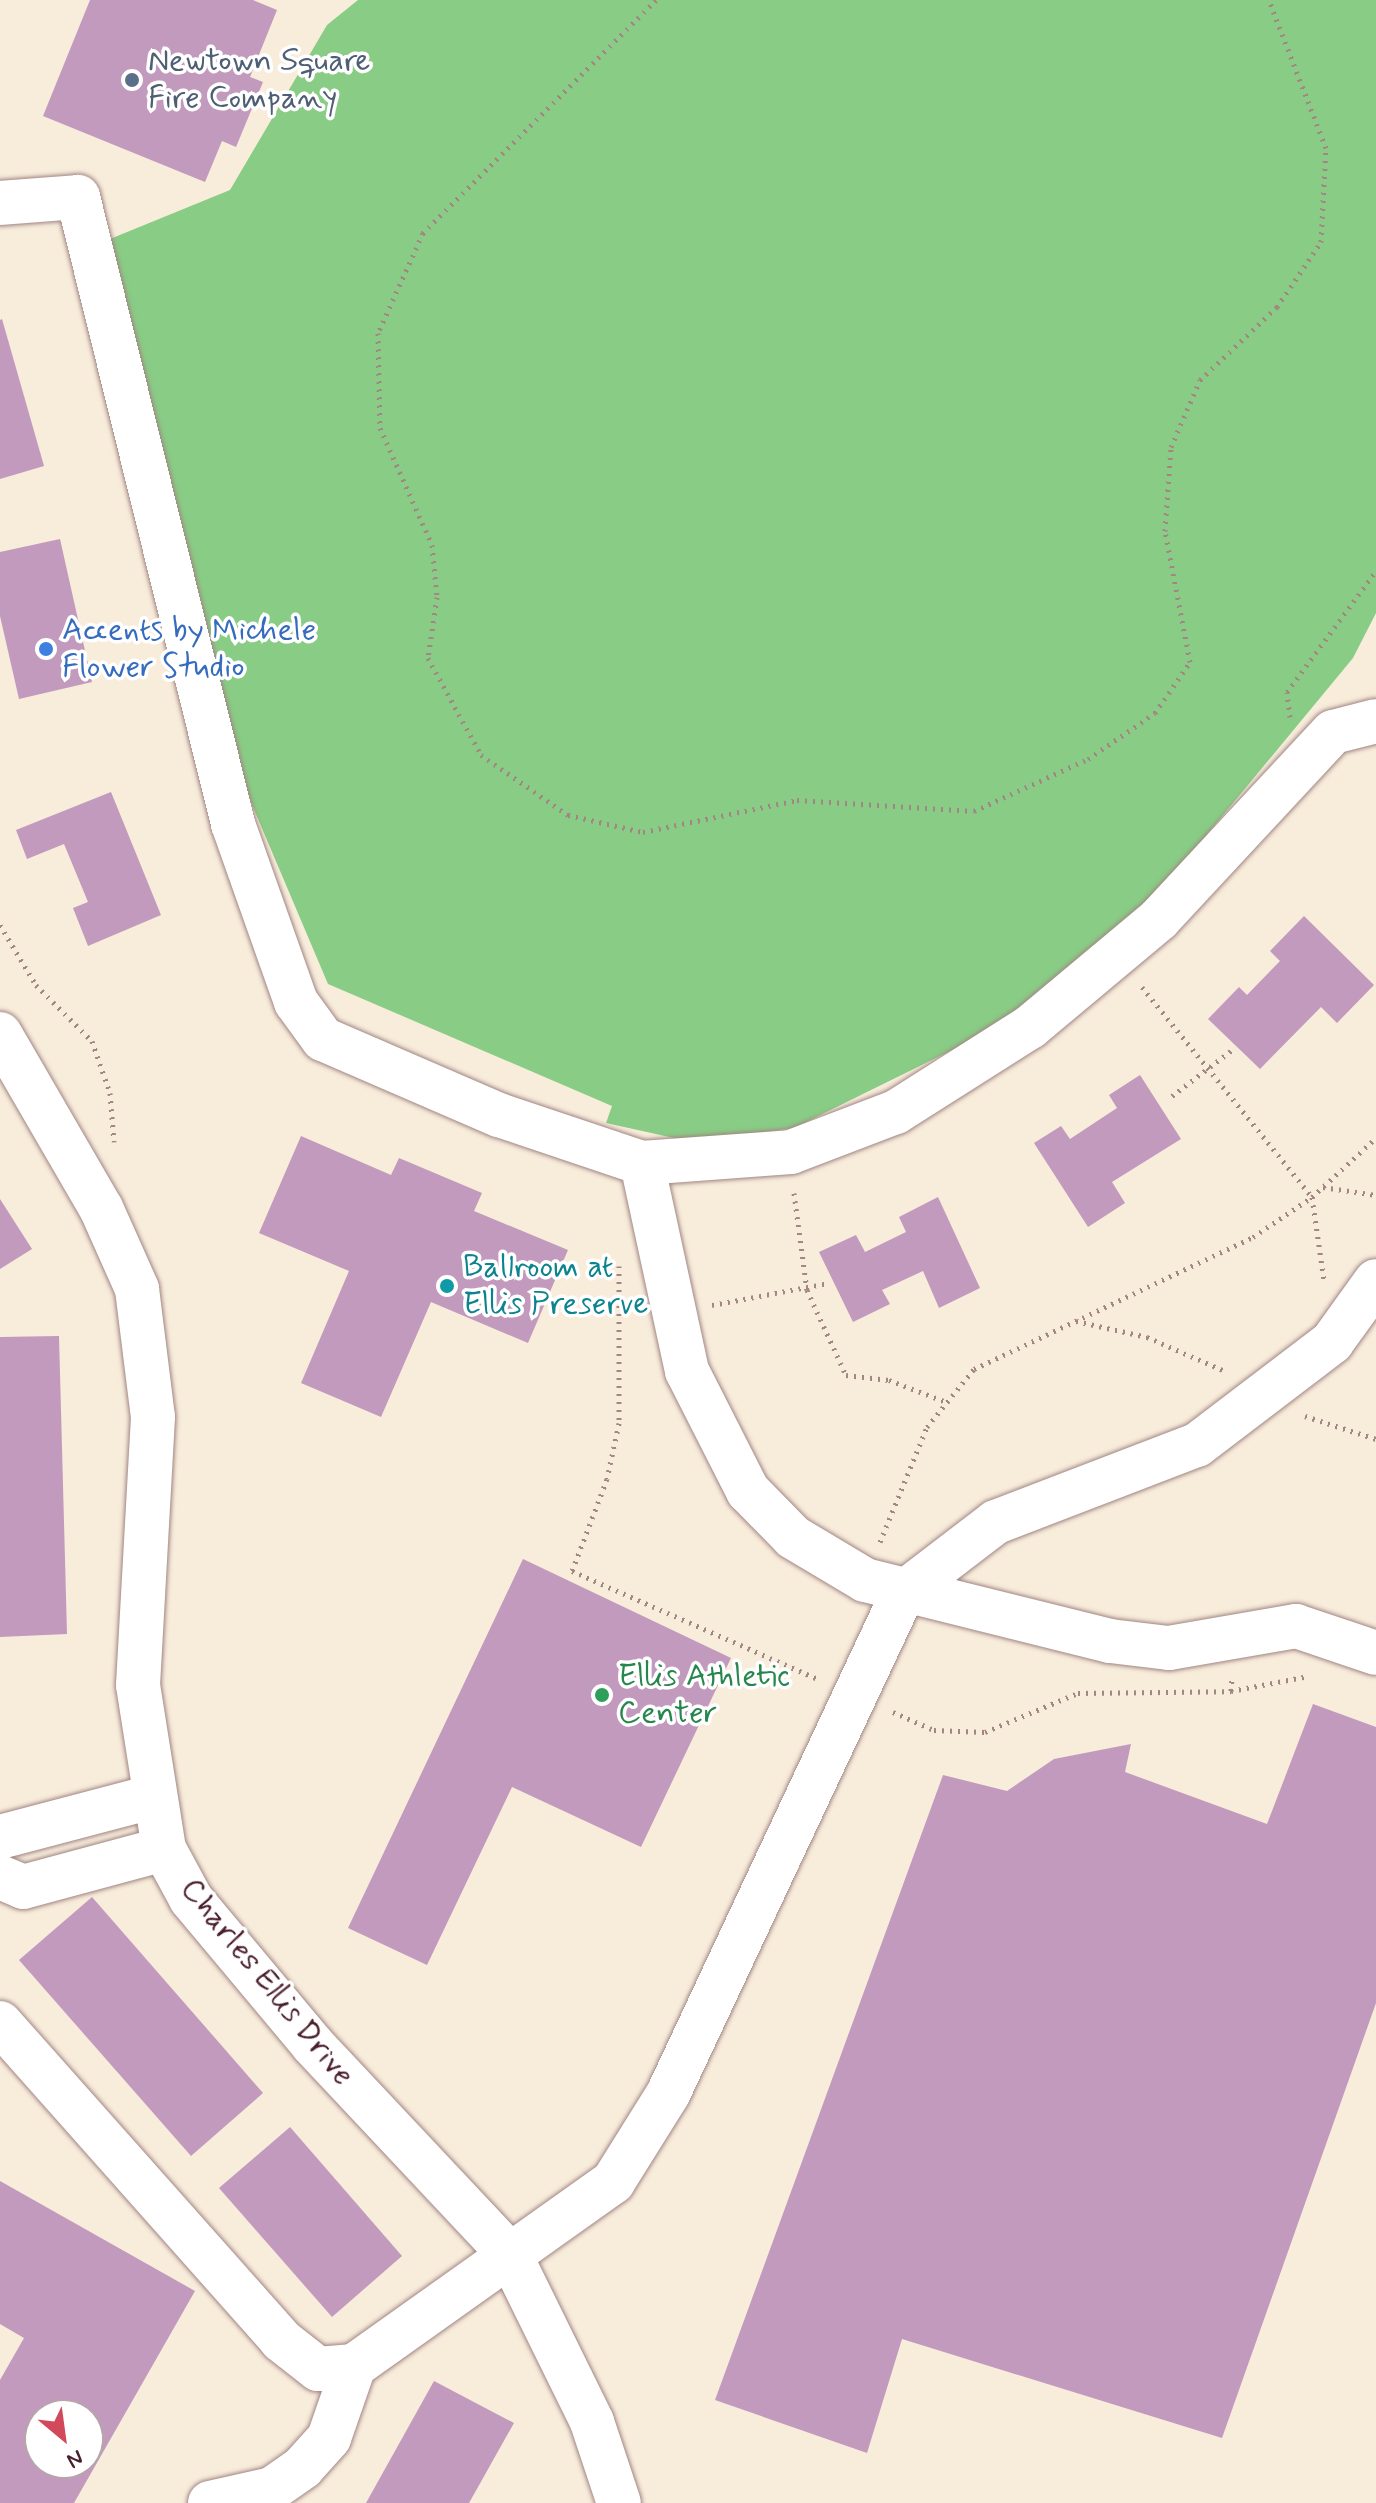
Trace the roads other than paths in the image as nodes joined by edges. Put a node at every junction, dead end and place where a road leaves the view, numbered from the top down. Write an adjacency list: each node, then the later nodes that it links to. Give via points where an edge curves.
1 (0, 203): 4 (street, via 78,197 233,824 296,1002 323,1039 499,1115)
2 (1376, 721): 4 (street, via 1333,732 1116,955 1030,1027 896,1112 791,1152)
3 (0, 1034): 8 (street, Charles Ellis Drive, via 101,1208 137,1289 153,1417 138,1685)
4 (642, 1163): 6 (street, via 687,1371 748,1491 793,1537)
5 (1376, 1281): 6 (street, via 1280,1404 1197,1445 996,1522)
6 (884, 1586): 7 (street, via 1169,1648 1296,1626); 13 (street, via 855,1696 668,2094 613,2182)
7 (1376, 1653)
8 (151, 1797): 9 (street); 10 (street, Charles Ellis Drive)
9 (0, 1837)
10 (164, 1849): 11 (street, via 23,1887); 13 (street, Charles Ellis Drive, via 191,1899 313,2045)
11 (0, 1877)
12 (0, 2023): 14 (street, via 281,2340 318,2369)
13 (510, 2255): 14 (street); 16 (street, Charles Ellis Drive, via 592,2422)
14 (354, 2366): 15 (street, via 329,2438 303,2467 272,2489)
15 (210, 2503)
16 (619, 2503)

